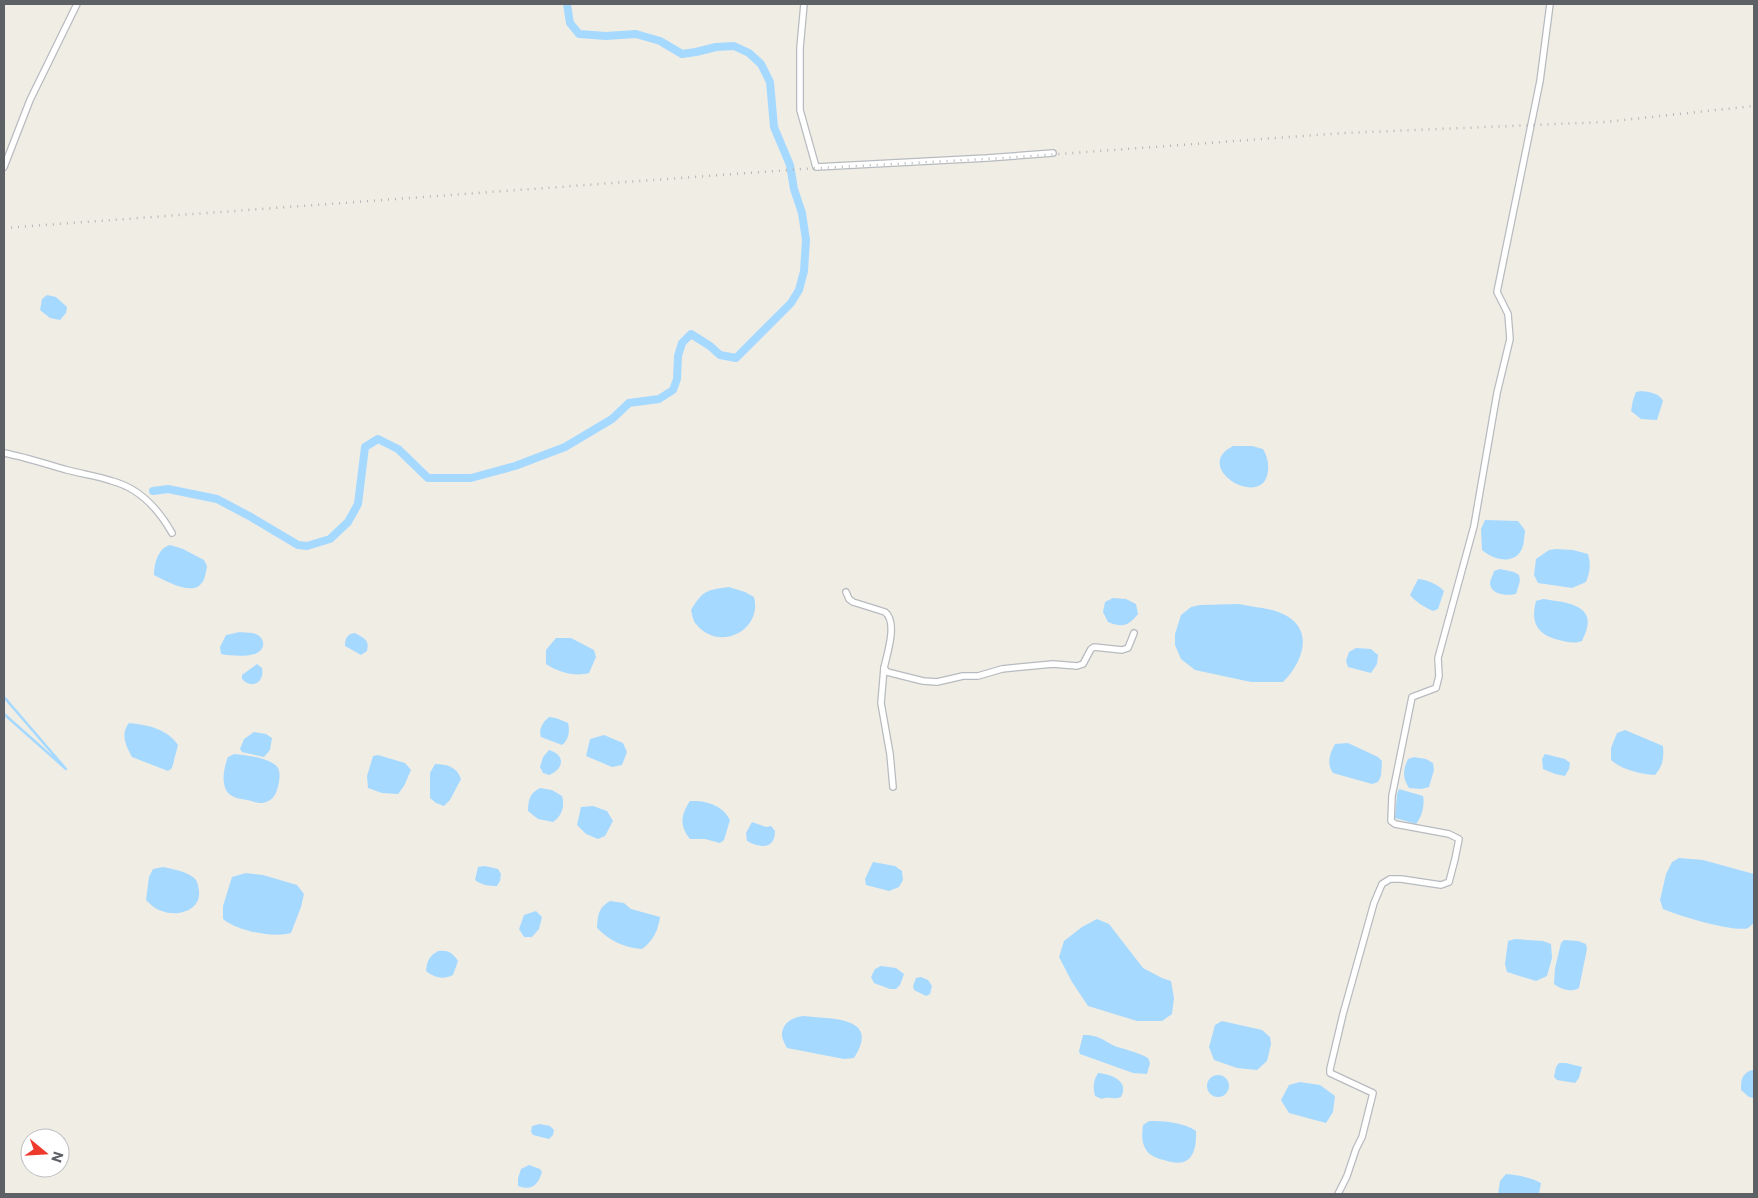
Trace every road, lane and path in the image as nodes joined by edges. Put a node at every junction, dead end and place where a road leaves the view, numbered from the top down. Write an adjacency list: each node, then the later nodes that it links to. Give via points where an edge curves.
1 (77, 4): 5 (street, via 30,100)
2 (804, 4): 4 (street, via 800,110 816,167)
3 (1550, 4): 12 (street, via 1535,107 1497,292 1508,314 1510,338 1497,393 1481,494 1438,658 1436,688 1412,697 1392,796 1391,821 1394,824 1449,834 1459,839 1456,859 1449,882 1442,885 1390,880 1382,884 1374,903 1330,1069 1330,1073 1373,1093 1362,1137)
4 (1053, 152)
5 (4, 167)
6 (4, 453): 7 (street, via 128,486 162,517)
7 (172, 533)
8 (846, 592): 10 (street, via 853,602 889,615 891,632)
9 (1134, 633): 10 (street, via 1128,648 1094,647 1084,664 1077,666 1021,667 937,682 887,672)
10 (884, 668): 11 (street, via 881,702)
11 (893, 787)
12 (1338, 1194)

